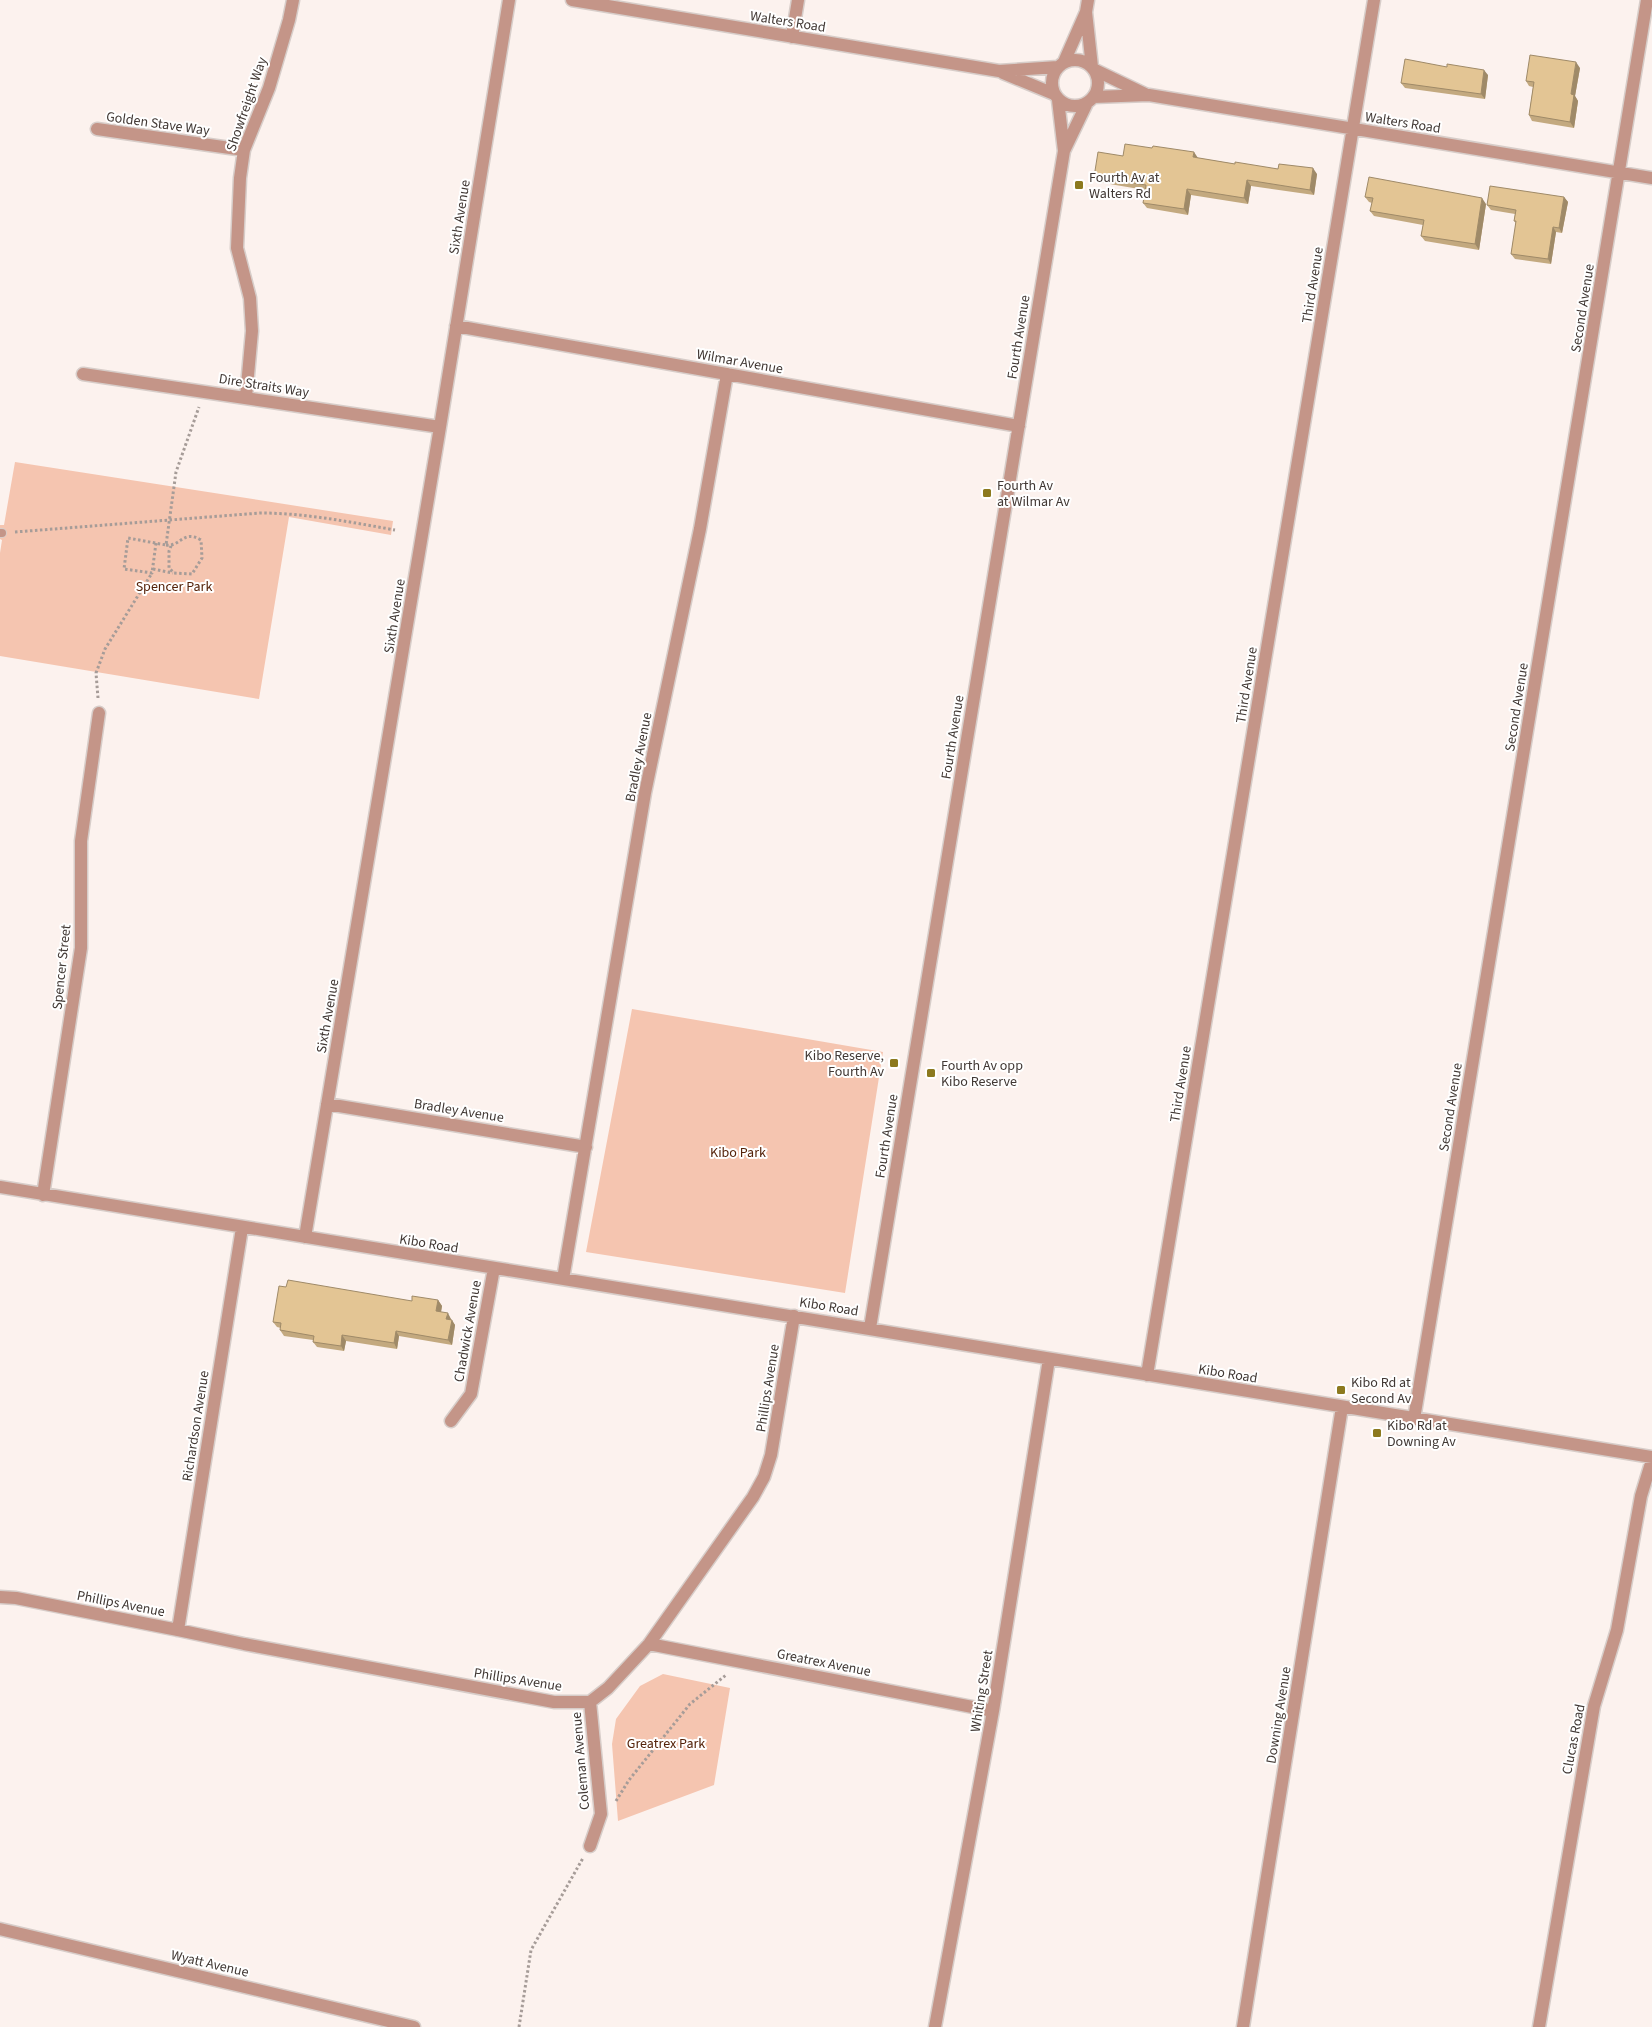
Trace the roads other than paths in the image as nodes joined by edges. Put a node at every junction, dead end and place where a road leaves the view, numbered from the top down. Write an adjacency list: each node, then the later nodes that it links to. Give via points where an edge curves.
1 (293, 0): 17 (street, Showfreight Way, via 269,88)
2 (509, 0): 21 (street, Sixth Avenue)
3 (572, 0): 8 (street, Walters Road)
4 (798, 0): 8 (street)
5 (1374, 0): 16 (street, Third Avenue)
6 (1647, 0): 19 (street, Second Avenue)
7 (1087, 6): 9 (street); 10 (street)
8 (792, 37): 11 (street, Walters Road)
9 (1061, 64): 10 (street, via 1079,60); 11 (street, Walters Road); 13 (street, via 1051,80)
10 (1093, 69): 12 (street, Walters Road); 14 (street, via 1098,84)
11 (999, 71): 13 (street, Walters Road)
12 (1149, 95): 14 (street, Walters Road); 16 (street, Walters Road)
13 (1056, 97): 14 (street, via 1072,106 1080,106); 18 (street, Fourth Avenue)
14 (1090, 100): 18 (street, Fourth Avenue)
15 (97, 129): 17 (street, Golden Stave Way)
16 (1353, 129): 19 (street, Walters Road); 39 (street, Third Avenue)
17 (244, 150): 24 (street, Showfreight Way, via 237,248 250,298 252,331)
18 (1064, 151): 25 (street, Fourth Avenue)
19 (1619, 173): 20 (street, Walters Road); 41 (street, Second Avenue)
20 (1652, 178)
21 (456, 326): 23 (street, Wilmar Avenue); 26 (street, Sixth Avenue)
22 (83, 374): 24 (street, Dire Straits Way)
23 (727, 374): 25 (street, Wilmar Avenue); 29 (street, Bradley Avenue, via 706,501 645,793)
24 (246, 397): 26 (street, Dire Straits Way)
25 (1018, 426): 37 (street, Fourth Avenue)
26 (440, 427): 28 (street, Sixth Avenue)
27 (99, 713): 31 (street, Spencer Street, via 81,841 81,948)
28 (327, 1104): 29 (street, Bradley Avenue); 33 (street, Sixth Avenue)
29 (586, 1147): 35 (street, Bradley Avenue)
30 (0, 1187): 31 (street, Kibo Road)
31 (43, 1195): 32 (street, Kibo Road)
32 (242, 1228): 33 (street, Kibo Road); 45 (street, Richardson Avenue)
33 (305, 1237): 34 (street, Kibo Road)
34 (494, 1268): 35 (street, Kibo Road); 42 (street, Chadwick Avenue, via 471,1394)
35 (563, 1279): 36 (street, Kibo Road)
36 (794, 1316): 37 (street, Kibo Road); 46 (street, Phillips Avenue, via 771,1455 764,1477 753,1498)
37 (870, 1328): 38 (street, Kibo Road)
38 (1049, 1359): 39 (street, Kibo Road); 48 (street, Whiting Street)
39 (1147, 1375): 40 (street, Kibo Road)
40 (1342, 1407): 41 (street, Kibo Road); 53 (street, Downing Avenue)
41 (1414, 1419): 43 (street, Kibo Road)
42 (451, 1421)
43 (1652, 1458): 54 (street, Clucas Road, via 1641,1496 1617,1630 1591,1725)
44 (0, 1597): 45 (street, Phillips Avenue)
45 (178, 1630): 47 (street, Phillips Avenue, via 554,1702)
46 (649, 1644): 47 (street, Phillips Avenue, via 608,1688); 48 (street, Greatrex Avenue)
47 (590, 1702): 49 (street, Coleman Avenue, via 601,1814)
48 (993, 1711): 52 (street, Whiting Street)
49 (590, 1846)
50 (0, 1929): 51 (street, Wyatt Avenue)
51 (414, 2027)
52 (934, 2027)
53 (1243, 2027)
54 (1539, 2027)

